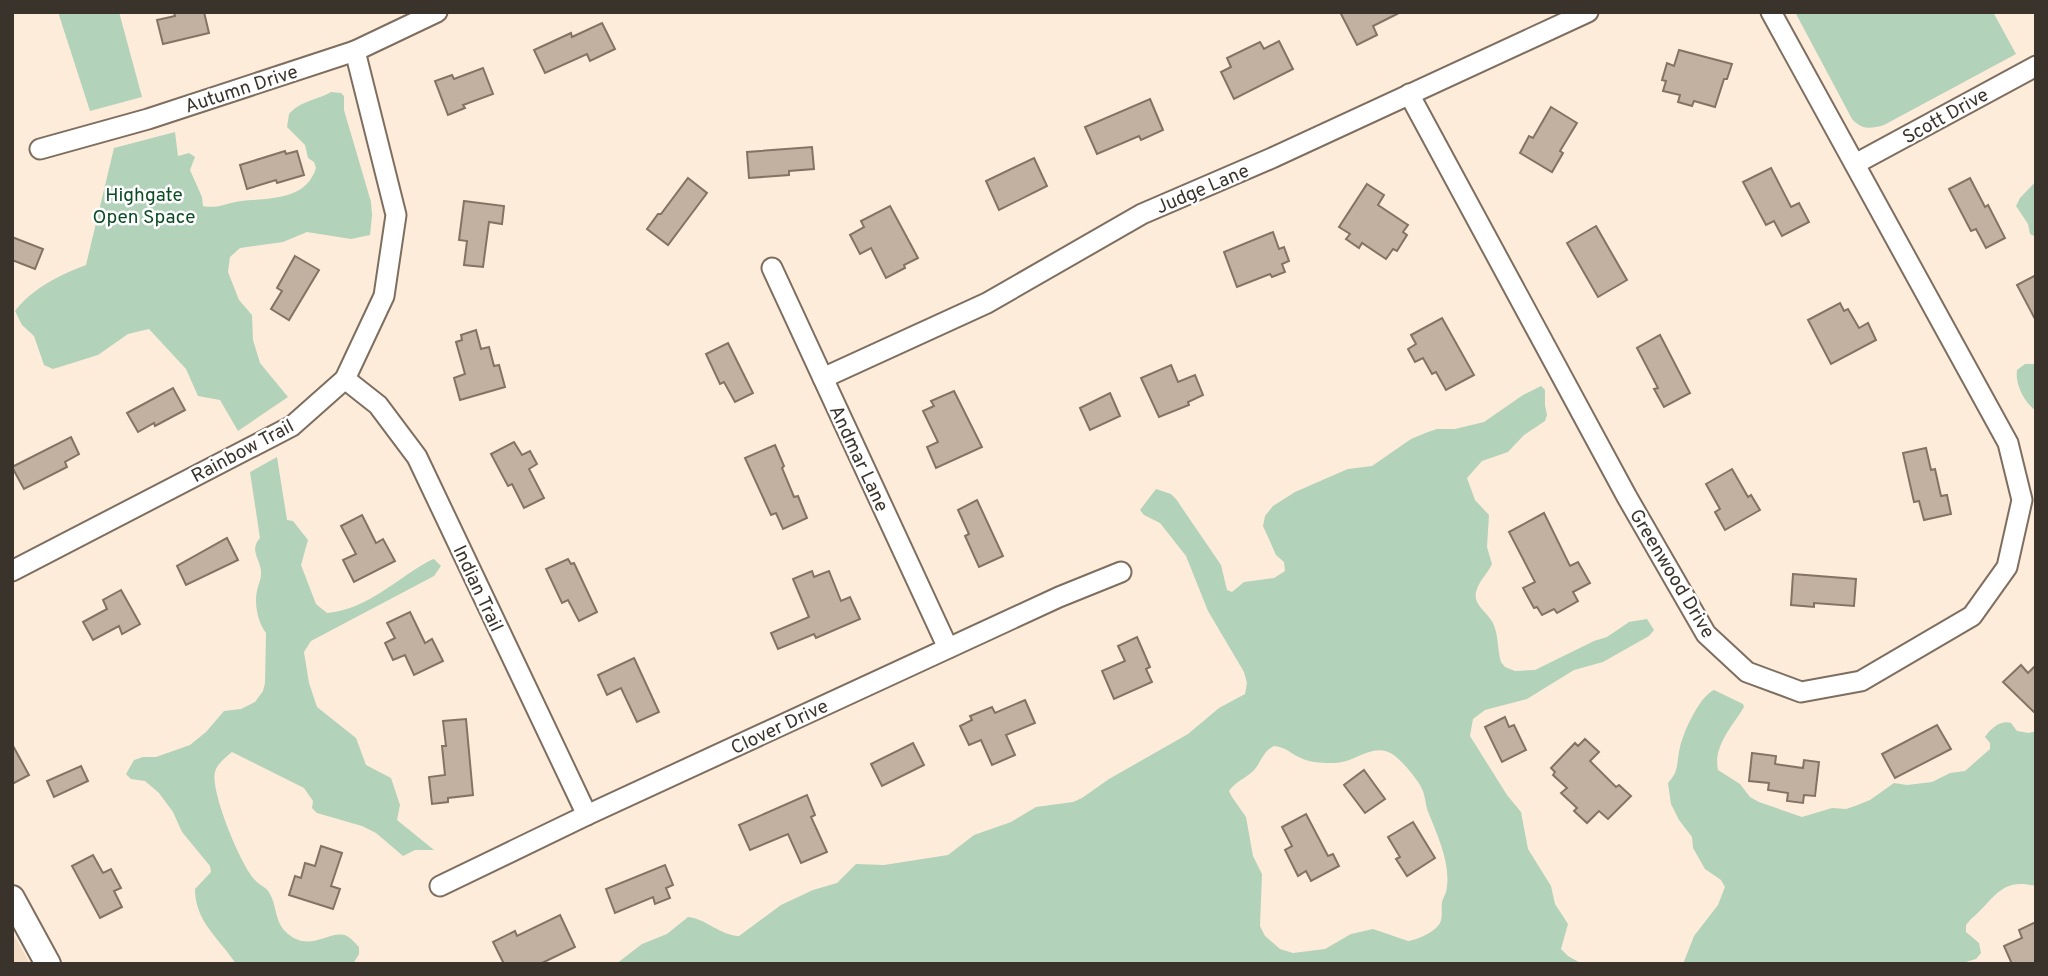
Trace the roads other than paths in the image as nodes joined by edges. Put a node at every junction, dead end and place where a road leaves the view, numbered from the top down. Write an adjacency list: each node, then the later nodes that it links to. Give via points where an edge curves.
1 (437, 12): 4 (street, Autumn Drive)
2 (1588, 12): 6 (street, Judge Lane)
3 (1771, 12): 8 (street, Greenwood Drive)
4 (355, 51): 7 (street, Autumn Drive); 11 (street, Rainbow Trail, via 397,215 384,296)
5 (2036, 66): 8 (street, Scott Drive)
6 (1409, 94): 8 (street, Greenwood Drive, via 1706,634 1747,672 1801,692 1861,681 1972,616 2007,567 2022,500 2008,443); 10 (street, Judge Lane, via 1142,214 988,303)
7 (40, 149)
8 (1855, 164)
9 (772, 268): 10 (street, Andmar Lane)
10 (824, 377): 14 (street, Andmar Lane)
11 (345, 379): 12 (street, Rainbow Trail, via 292,426); 15 (street, Indian Trail, via 378,405 417,457)
12 (12, 571)
13 (1121, 572): 14 (street, Clover Drive)
14 (948, 648): 15 (street, Clover Drive)
15 (587, 815): 16 (street, Clover Drive)
16 (440, 886)
17 (12, 898): 18 (street)
18 (48, 964)

